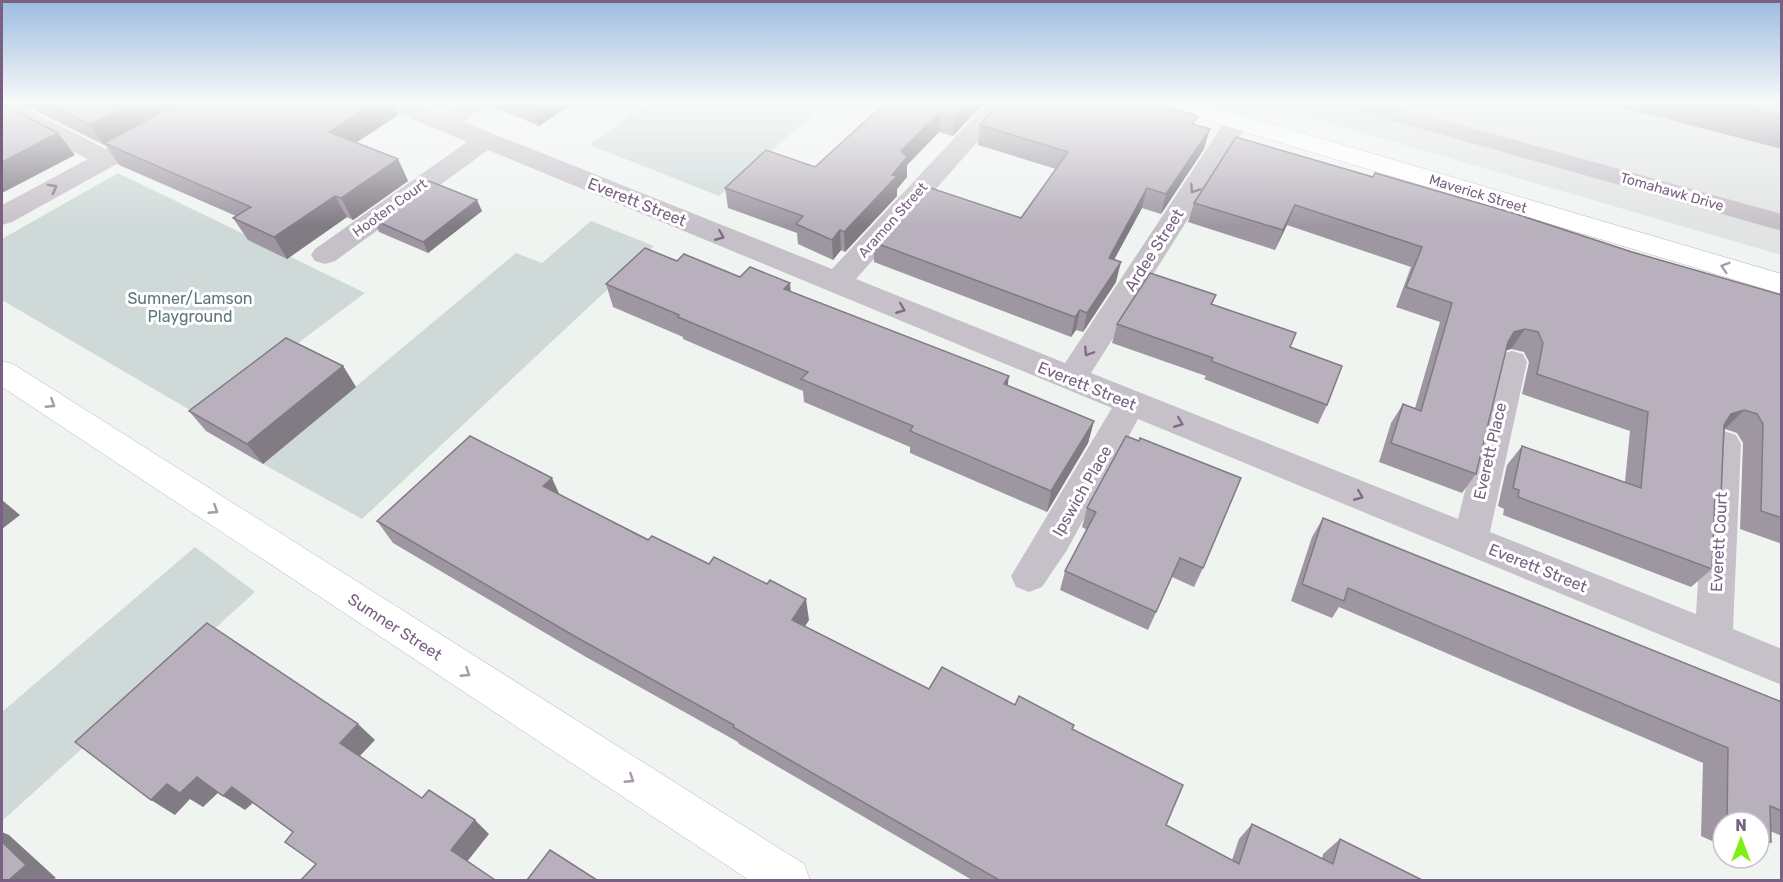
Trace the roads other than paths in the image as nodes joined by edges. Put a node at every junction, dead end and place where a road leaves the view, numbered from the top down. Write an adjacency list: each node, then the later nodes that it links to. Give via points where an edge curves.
1 (78, 144): 9 (street)
2 (134, 144): 9 (street)
3 (481, 144): 12 (street, Hooten Court)
4 (493, 144): 13 (street, Everett Street, one-way to 13)
5 (962, 144): 13 (street, Aramon Street)
6 (1223, 144): 17 (street, Ardee Street, one-way to 17)
7 (1312, 144): 14 (main road, Maverick Street, one-way to 7)
8 (1501, 144): 11 (street, Tomahawk Drive)
9 (107, 159): 10 (street, one-way to 9)
10 (2, 216)
11 (1782, 223)
12 (325, 255)
13 (836, 283): 17 (street, Everett Street, one-way to 17)
14 (1782, 284)
15 (1512, 362): 20 (street, Everett Place)
16 (2, 372): 24 (main road, Sumner Street, one-way to 24)
17 (1071, 379): 18 (street, Everett Street)
18 (1131, 403): 20 (street, Everett Street, one-way to 20); 21 (street, Ipswich Place)
19 (1724, 444): 22 (street, Everett Court)
20 (1470, 541): 22 (street, Everett Street)
21 (1029, 576)
22 (1713, 640): 23 (street, Everett Street)
23 (1782, 667)
24 (788, 880)

